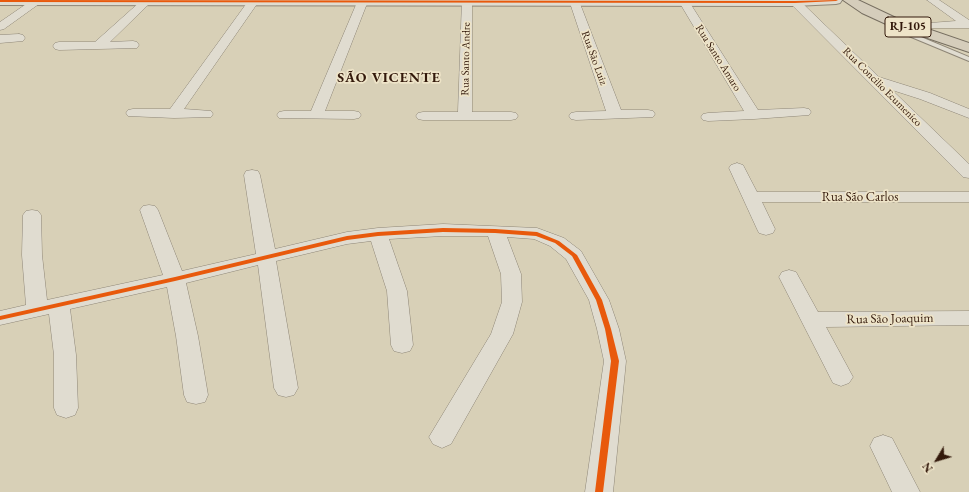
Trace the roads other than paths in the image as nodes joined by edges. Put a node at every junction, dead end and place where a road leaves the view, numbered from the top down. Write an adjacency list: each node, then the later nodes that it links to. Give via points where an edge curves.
1 (836, 0): 13 (street)
2 (849, 0): 14 (main road, RJ-105)
3 (873, 0): 16 (main road, RJ-105)
4 (932, 0): 15 (street)
5 (38, 1): 6 (street); 12 (street); 17 (street)
6 (147, 1): 7 (street); 23 (street)
7 (254, 1): 8 (street); 29 (street)
8 (364, 1): 9 (street); 34 (street)
9 (467, 1): 10 (street); 39 (street, Rua Santo Andre)
10 (574, 1): 11 (street); 36 (street, Rua Sāo Luiz)
11 (682, 1): 13 (street); 37 (street, Rua Santo Amaro)
12 (0, 2)
13 (795, 2): 26 (street, Rua Concilio Ecumenico)
14 (891, 21): 24 (main road, RJ-105); 25 (lane, via 894,28)
15 (969, 25): 16 (street)
16 (930, 26): 20 (main road, RJ-105)
17 (0, 27)
18 (19, 38): 19 (street)
19 (0, 39)
20 (969, 43)
21 (133, 45): 23 (street)
22 (59, 46): 23 (street)
23 (98, 46)
24 (969, 48)
25 (969, 59)
26 (875, 80): 32 (street); 44 (street, Rua Concilio Ecumenico)
27 (804, 112): 37 (street)
28 (133, 113): 29 (street)
29 (174, 114): 30 (street)
30 (206, 114)
31 (648, 114): 36 (street)
32 (969, 114)
33 (284, 115): 34 (street)
34 (316, 115): 35 (street)
35 (354, 115)
36 (615, 115): 41 (street)
37 (754, 115): 42 (street)
38 (423, 116): 39 (street)
39 (464, 116): 40 (street)
40 (511, 116)
41 (576, 116)
42 (708, 117)
43 (737, 168): 46 (street)
44 (969, 173)
45 (252, 175): 53 (street)
46 (750, 197): 47 (street, Rua São Carlos); 50 (street)
47 (969, 197)
48 (149, 210): 55 (street)
49 (32, 215): 57 (street, via 32,255)
50 (766, 229)
51 (495, 231): 52 (street, via 443,230); 66 (street, via 511,274 512,302 502,334); 68 (street, via 537,234 556,242 574,255 599,300 615,361)
52 (378, 234): 53 (street, via 347,238); 61 (street, via 397,291)
53 (266, 257): 55 (street); 63 (street)
54 (789, 277): 60 (street)
55 (175, 279): 56 (street); 64 (street)
56 (59, 304): 57 (street); 65 (street, via 65,355)
57 (37, 309): 58 (street)
58 (0, 318)
59 (969, 318): 60 (street, Rua Sāo Joaquim)
60 (812, 320): 62 (street)
61 (402, 345)
62 (841, 377)
63 (286, 388)
64 (196, 394)
65 (66, 408)
66 (442, 437)
67 (883, 446): 69 (street)
68 (599, 492)
69 (906, 492)

